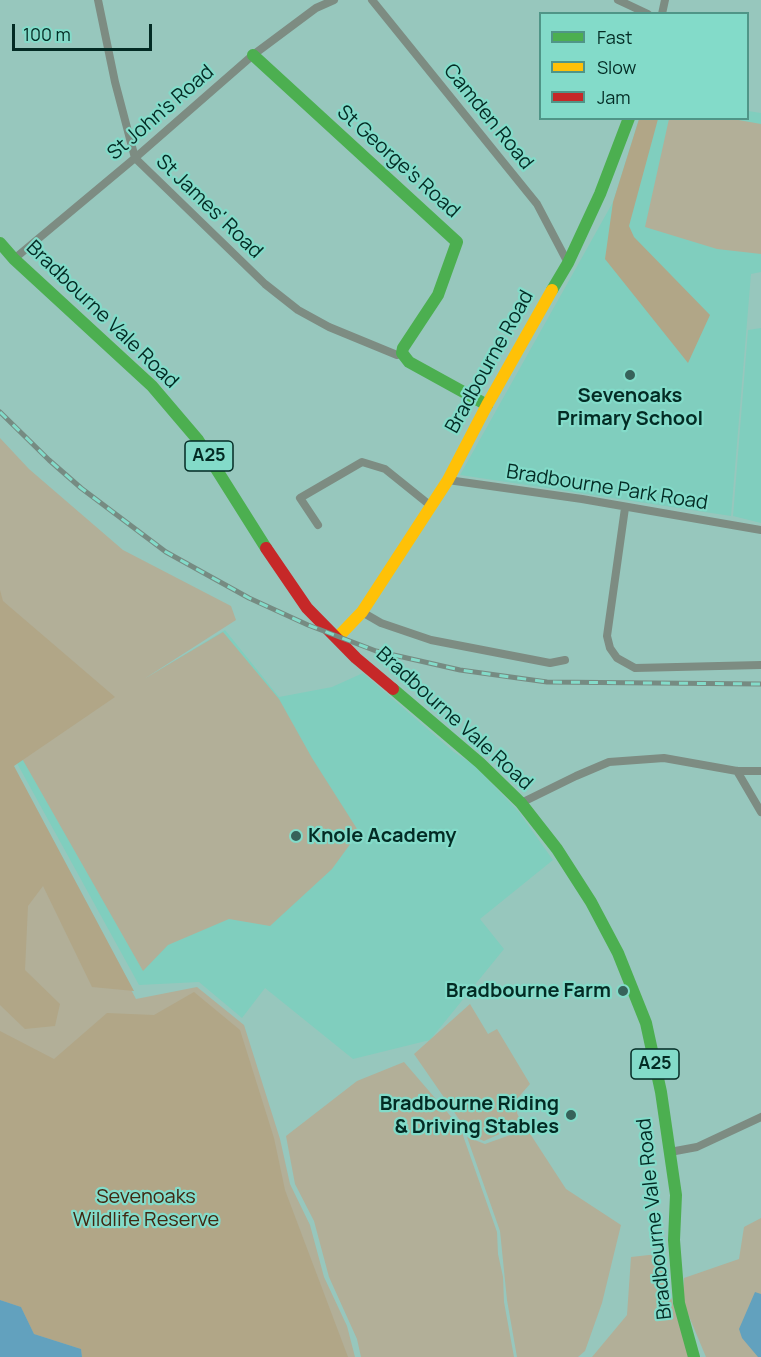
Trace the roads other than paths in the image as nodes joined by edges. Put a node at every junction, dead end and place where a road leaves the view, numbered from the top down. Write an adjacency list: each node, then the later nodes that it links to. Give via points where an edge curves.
1 (98, 0): 8 (street, St James' Road)
2 (334, 0): 6 (street, St John's Road, via 316,8)
3 (372, 0): 11 (street, Camden Road, via 537,204)
4 (618, 0): 5 (street)
5 (644, 12)
6 (253, 56): 8 (street, St John's Road); 12 (main road, St George's Road, via 457,242 438,295)
7 (628, 120): 11 (main road, Bradbourne Road)
8 (135, 158): 10 (street, St John's Road); 12 (street, St James' Road, via 265,284 298,310 329,327 397,355)
9 (0, 243): 10 (main road, Bradbourne Vale Road / A25)
10 (14, 259): 20 (main road, Bradbourne Vale Road / A25, via 152,386 198,440 307,608)
11 (568, 263): 13 (main road, Bradbourne Road)
12 (402, 353): 13 (main road, via 409,362)
13 (487, 405): 14 (main road, Bradbourne Road)
14 (448, 480): 15 (main road, Bradbourne Road); 16 (street, Bradbourne Park Road)
15 (431, 506): 17 (street, via 385,469 362,462 300,498); 19 (main road, Bradbourne Road)
16 (625, 508): 18 (street, Bradbourne Park Road); 22 (street, via 607,636 617,658 635,668)
17 (318, 525)
18 (761, 530)
19 (362, 612): 20 (main road, Bradbourne Road); 21 (street, via 381,623 431,640 550,663)
20 (337, 638): 25 (main road, Bradbourne Vale Road / A25, via 480,762)
21 (565, 660)
22 (761, 665)
23 (737, 771): 24 (street); 25 (street, via 664,758 609,762); 26 (street)
24 (761, 771)
25 (521, 803): 28 (main road, Bradbourne Vale Road / A25, via 557,849 618,953 646,1023)
26 (761, 812)
27 (761, 1117): 28 (street, via 697,1147)
28 (670, 1152): 29 (main road, Bradbourne Vale Road / A25, via 676,1195 674,1240 679,1303)
29 (694, 1357)

